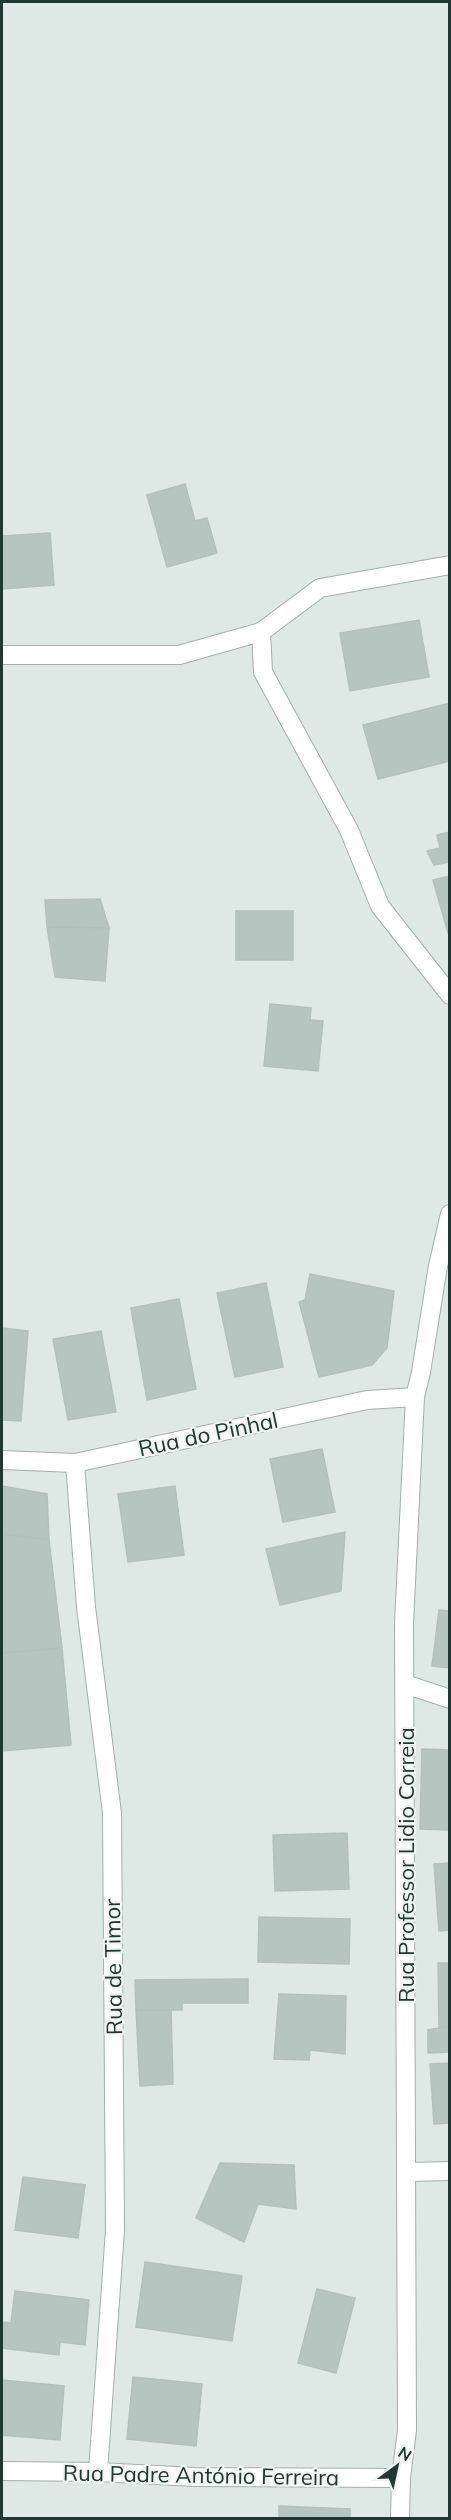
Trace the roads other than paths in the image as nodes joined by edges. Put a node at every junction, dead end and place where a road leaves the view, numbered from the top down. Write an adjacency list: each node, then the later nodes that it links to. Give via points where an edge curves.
1 (450, 565): 2 (street, via 320,588)
2 (261, 632): 3 (street, via 179,655); 4 (street, via 263,672 349,830 380,906)
3 (2, 655)
4 (450, 995)
5 (450, 1214): 6 (street, Rua Professor Lidio Correia)
6 (415, 1397): 8 (street, Rua do Pinhal, via 367,1400); 9 (street, Rua Professor Lidio Correia, via 404,1623)
7 (2, 1460): 8 (street, Rua do Pinhal)
8 (75, 1463): 14 (street, Rua de Timor, via 86,1607 112,1813 115,2230)
9 (405, 1684): 10 (street); 12 (street, Rua Professor Lidio Correia)
10 (450, 1699)
11 (450, 2171): 12 (street)
12 (408, 2172): 15 (street, Rua Professor Lidio Correia, via 407,2430)
13 (2, 2471): 14 (street, Rua Padre António Ferreira)
14 (98, 2472): 15 (street, Rua Padre António Ferreira, via 195,2477)
15 (401, 2478): 16 (street, Rua Professor Lidio Correia)
16 (400, 2518)

